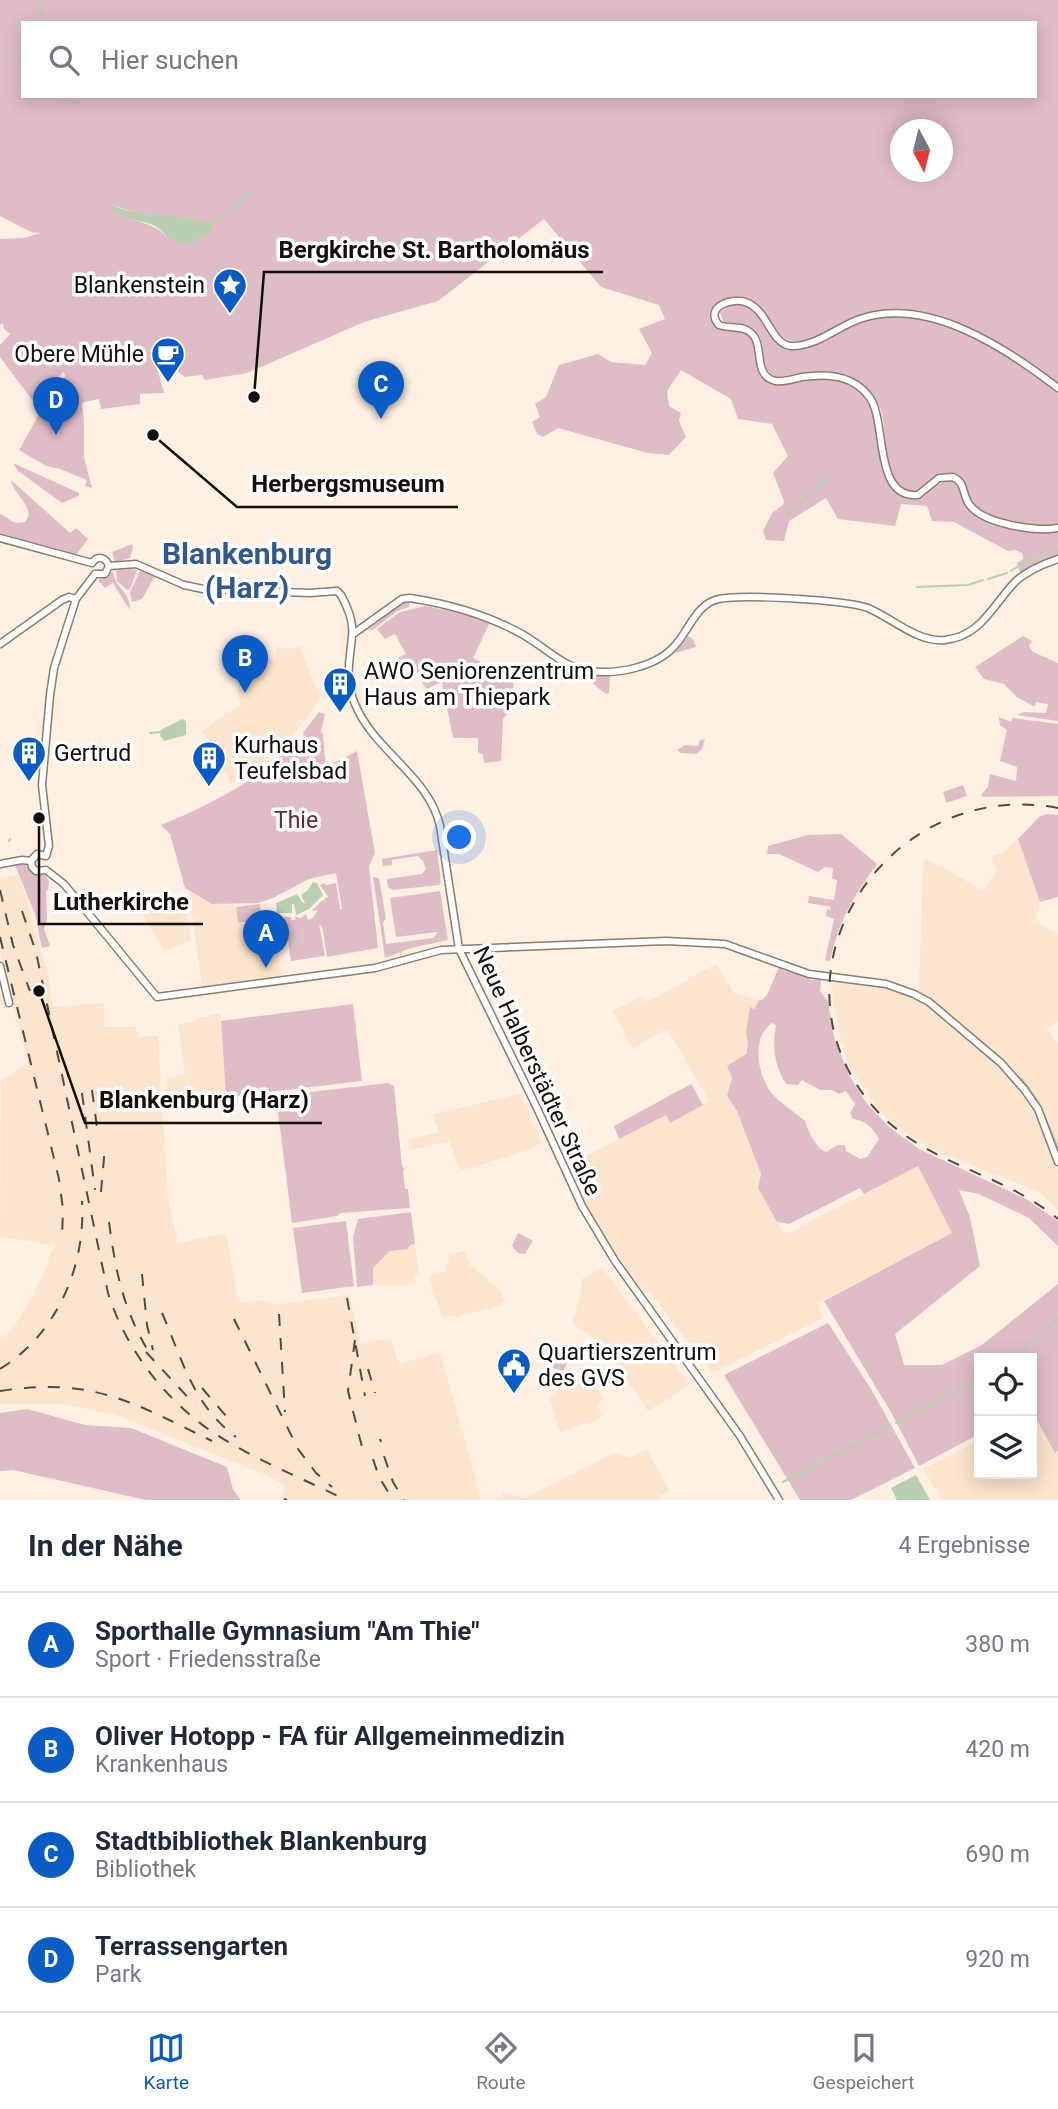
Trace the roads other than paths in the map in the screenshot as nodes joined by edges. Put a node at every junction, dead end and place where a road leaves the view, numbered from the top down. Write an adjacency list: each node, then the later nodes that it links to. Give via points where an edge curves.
1 (1058, 388): 2 (main road, via 999,349 950,323 923,315 872,315 790,346 778,340 762,313 747,303 728,301 715,313 721,326 744,328 753,334 761,369 771,379 832,375 866,392 880,420 885,467 903,492 918,495 939,478 953,477 963,485 970,506 983,515 1032,530)
2 (1058, 528)
3 (0, 538): 5 (main road)
4 (1058, 559): 9 (main road, via 1016,581 976,628 944,640 927,638 872,610 845,602 782,599 715,600 662,657 625,669 589,671 571,666 488,617 416,599 402,599)
5 (92, 563): 6 (main road, via 102,558); 7 (main road)
6 (109, 566): 7 (main road, via 105,574); 9 (main road, Neue Halberstädter Straße, via 136,564 202,589 337,591 345,602)
7 (95, 574): 8 (main road)
8 (76, 599): 10 (main road, via 62,600); 11 (main road, via 50,695 41,785 49,846)
9 (353, 634): 15 (main road, Neue Halberstädter Straße, via 347,674 356,708 380,744 426,794 437,815)
10 (0, 644)
11 (46, 856): 12 (main road, via 37,854); 14 (main road, via 50,863)
12 (31, 861): 13 (main road); 14 (main road, via 35,871)
13 (0, 864)
14 (46, 870): 15 (main road, via 64,884 155,996 375,968 430,951)
15 (459, 949): 18 (main road, via 712,942 809,974 901,988 929,1002 1001,1063 1038,1110); 19 (main road, Neue Halberstädter Straße, via 590,1222 740,1436)
16 (0, 965): 17 (main road)
17 (9, 1003)
18 (1058, 1162)
19 (779, 1500)

